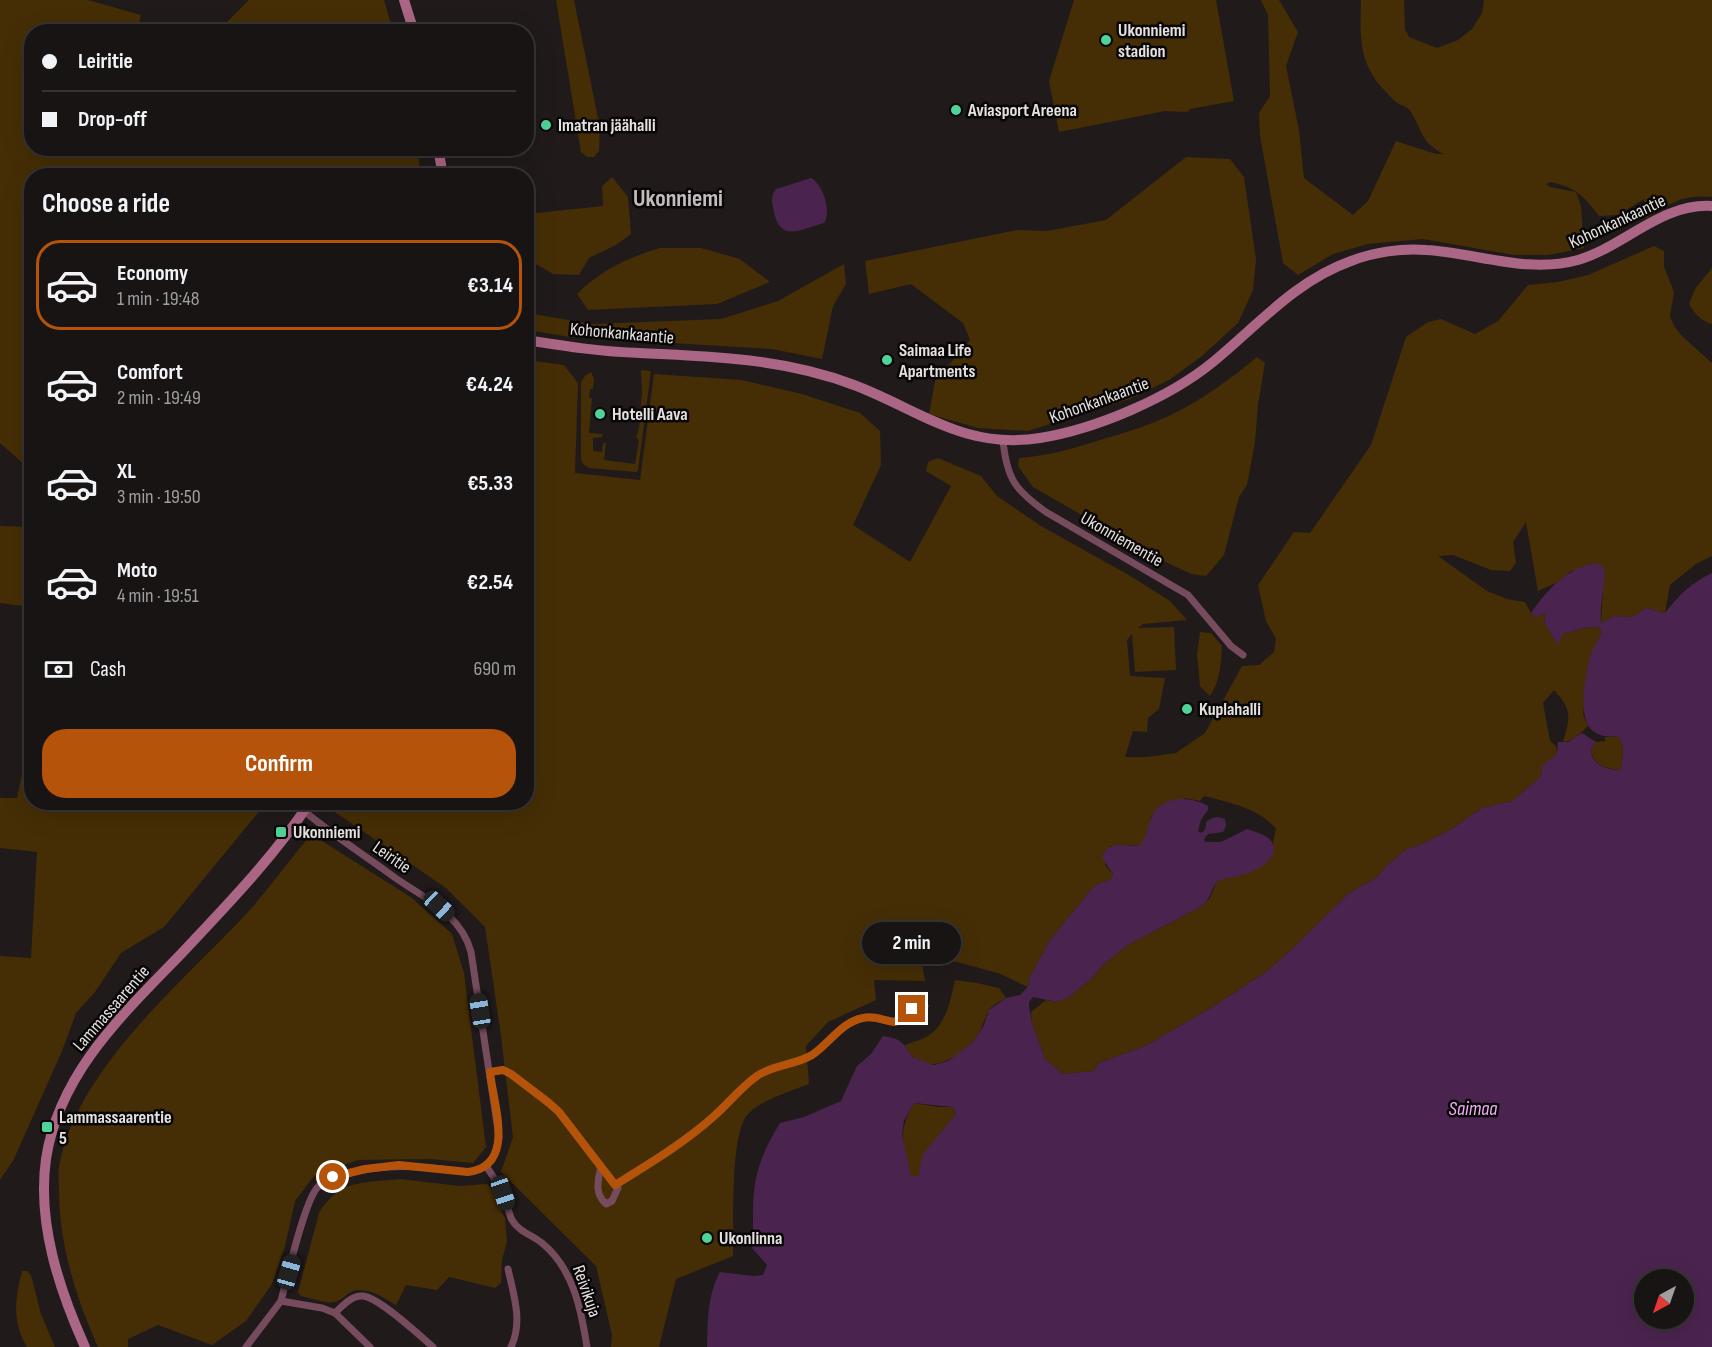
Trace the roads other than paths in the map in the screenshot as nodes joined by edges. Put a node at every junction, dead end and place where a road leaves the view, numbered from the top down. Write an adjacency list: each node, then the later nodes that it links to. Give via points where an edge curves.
1 (404, 0): 2 (street)
2 (412, 24)
3 (1712, 206): 5 (street, Kohonkankaantie, via 1672,212 1596,252 1557,264 1511,263 1428,250 1354,259 1293,292 1210,364 1151,401 1069,431)
4 (534, 341): 5 (street, Kohonkankaantie, via 603,351 732,357 816,372 854,385 956,432)
5 (1003, 441): 6 (street, Ukonniementie, via 1008,472 1025,496 1188,595)
6 (1243, 655)
7 (305, 810): 17 (street, Lammassaarentie, via 228,904 108,1031 78,1073 58,1116 46,1158 45,1215 57,1272)
8 (311, 810): 10 (street, Leiritie, via 397,879 439,906 462,932 471,952)
9 (925, 1006): 13 (street, via 912,1009 895,1022 872,1017 856,1020 811,1055 767,1070 712,1118)
10 (490, 1072): 11 (street, Leiritie, via 499,1137 495,1154); 12 (street, via 503,1070 538,1094 559,1112)
11 (486, 1166): 15 (street, via 468,1172 386,1166 325,1181 309,1205); 22 (street, Reivikuja, via 503,1193 512,1220 541,1242 567,1272 583,1320)
12 (600, 1166): 13 (street); 13 (street, via 599,1198 606,1204 612,1202)
13 (617, 1186)
14 (508, 1269): 21 (street, via 518,1321)
15 (281, 1301): 16 (street); 18 (street)
16 (335, 1313): 19 (street); 20 (street, via 349,1301 364,1296 389,1310)
17 (85, 1347)
18 (246, 1347)
19 (370, 1347)
20 (433, 1347)
21 (511, 1347)
22 (587, 1347)

